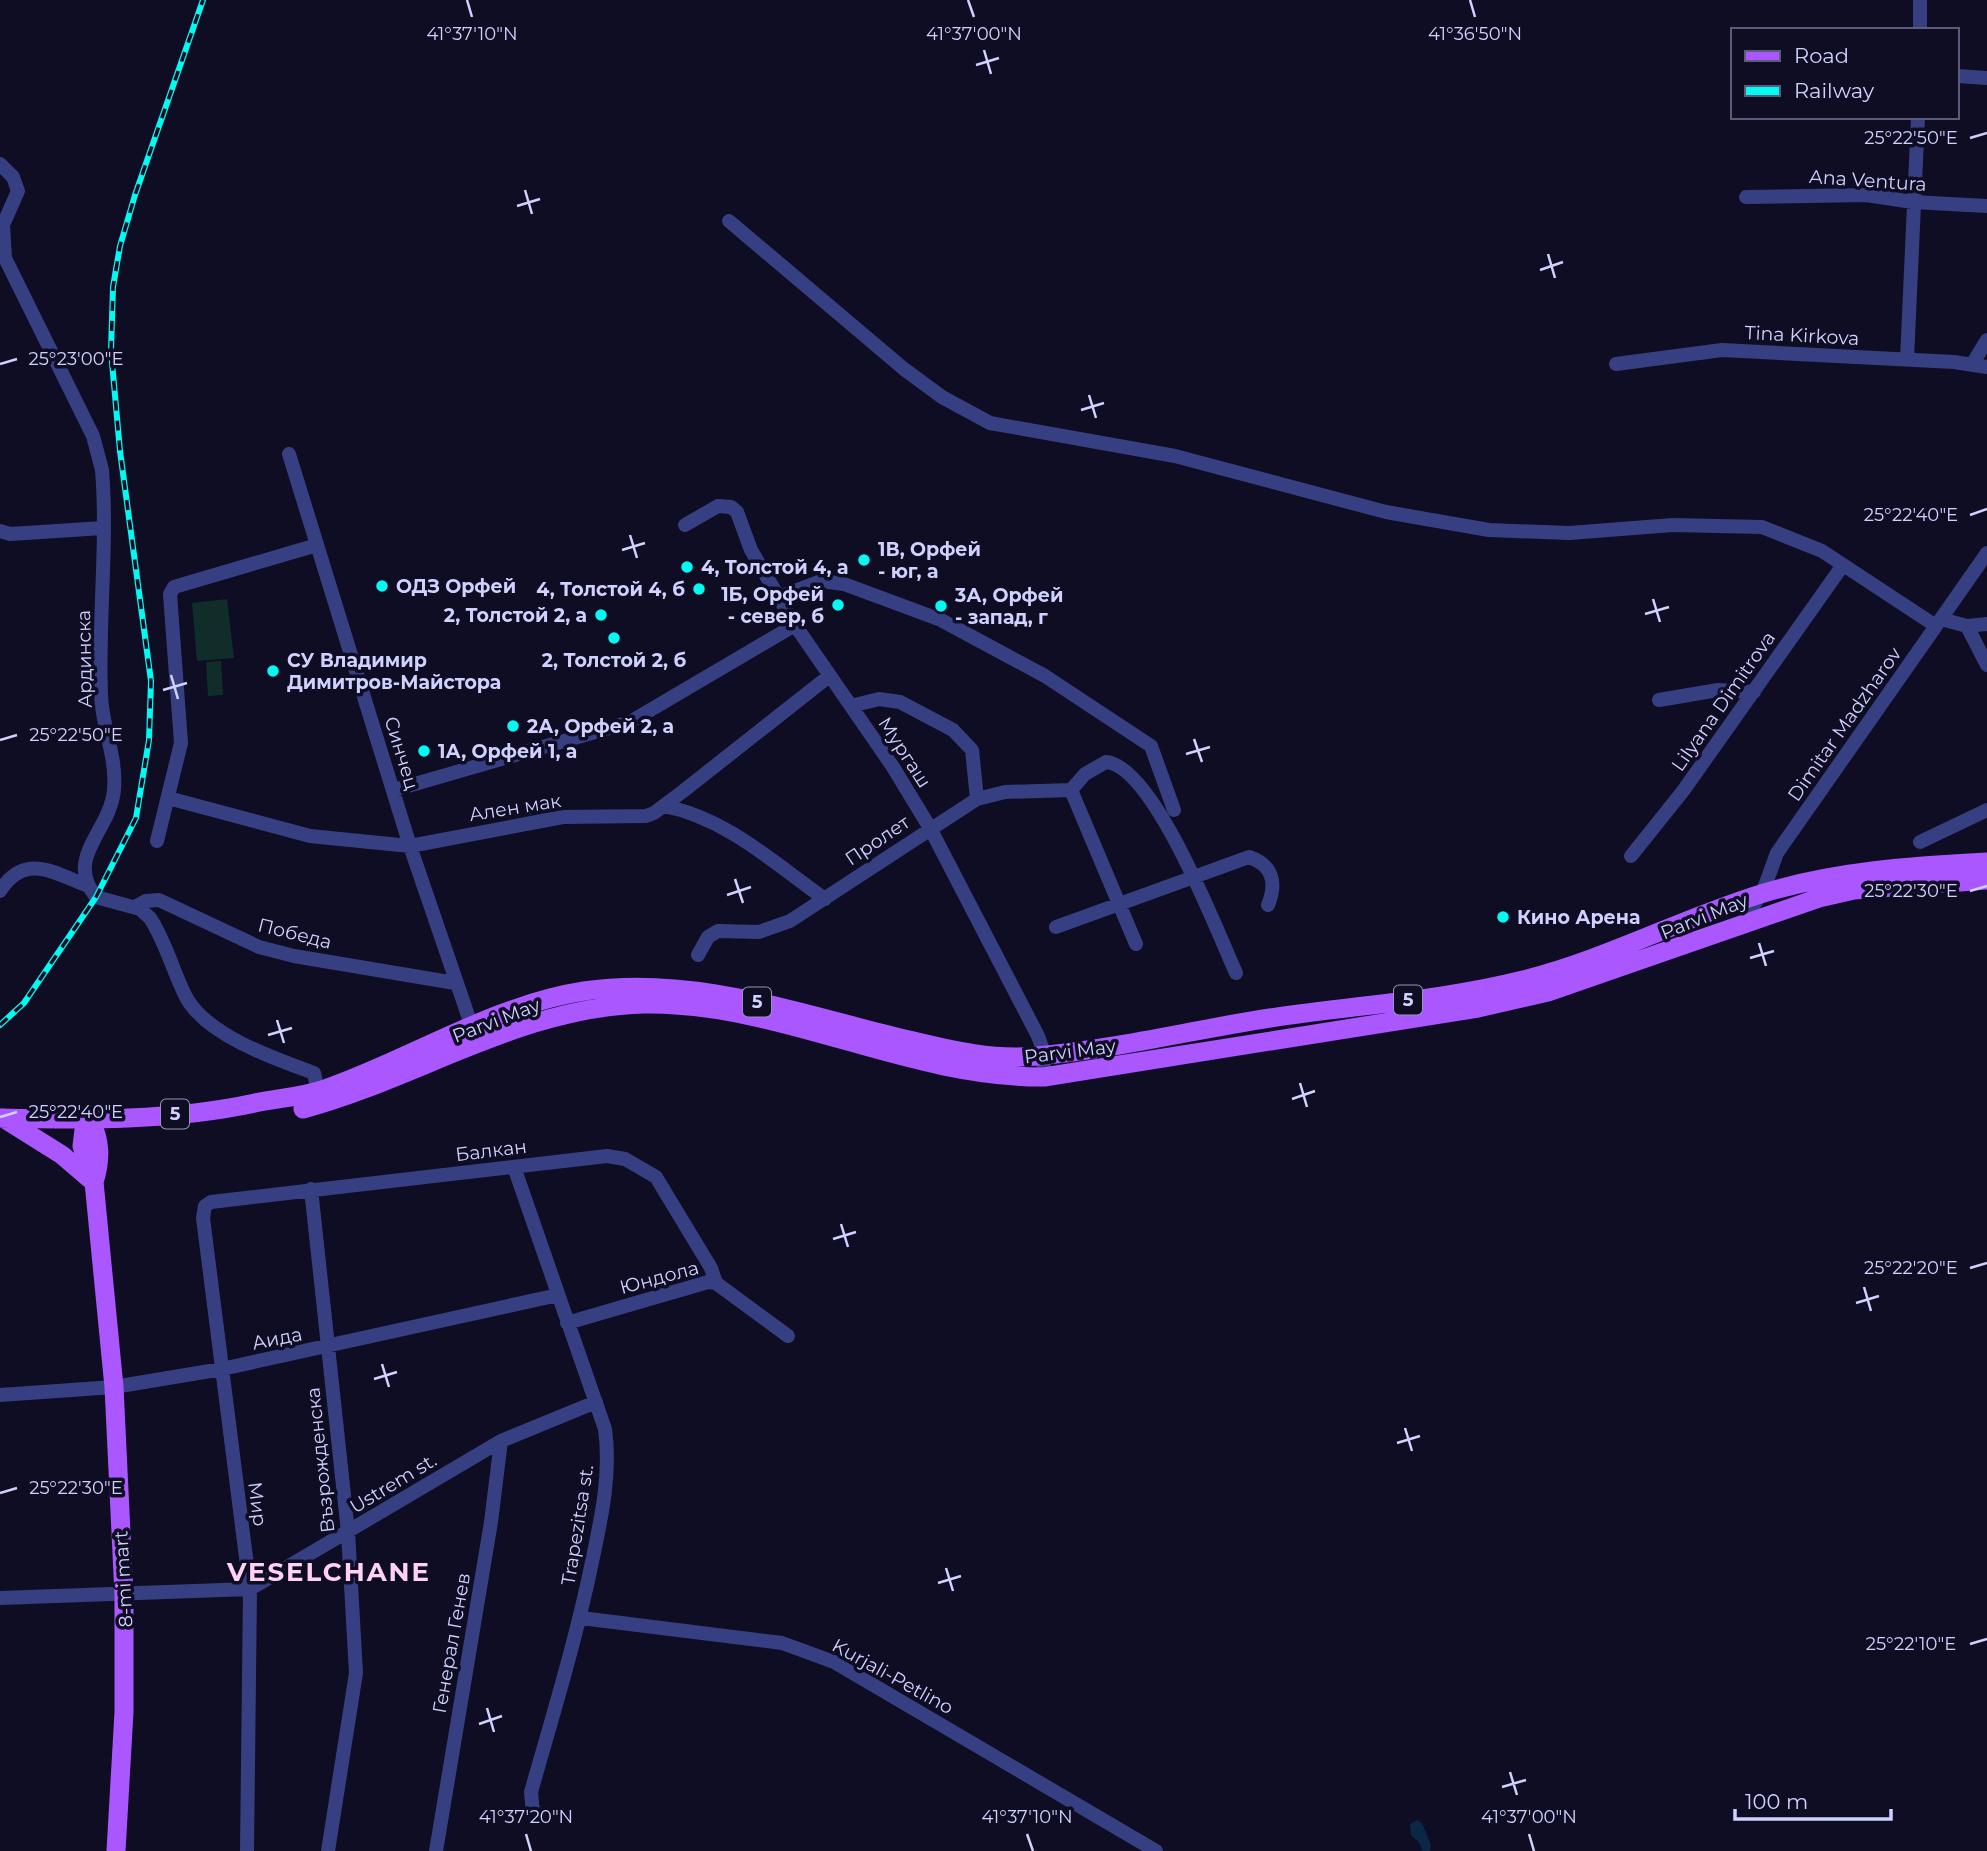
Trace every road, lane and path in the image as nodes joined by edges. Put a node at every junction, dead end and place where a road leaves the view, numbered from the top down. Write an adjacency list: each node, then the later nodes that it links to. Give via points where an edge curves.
1 (1920, 0): 2 (street)
2 (1920, 28)
3 (1959, 76): 4 (street)
4 (1987, 78)
5 (1917, 119): 8 (street)
6 (0, 164): 17 (street, Ардинска, via 13,177 18,191 3,225 5,258 96,444 103,470)
7 (1746, 197): 8 (street, Ana Ventura, via 1866,195)
8 (1913, 202): 9 (street, Ana Ventura); 12 (street)
9 (1987, 206)
10 (729, 221): 21 (street, via 904,369 942,397 990,422 1225,467 1419,519 1527,533 1673,525 1762,527 1822,551)
11 (1987, 340): 14 (street)
12 (1907, 359): 13 (street, Tina Kirkova, via 1722,350); 14 (street, Tina Kirkova)
13 (1616, 364)
14 (1980, 365)
15 (289, 454): 19 (street, Синчец)
16 (685, 525): 22 (street, Мургаш, via 718,506 732,507)
17 (103, 528): 18 (street); 49 (street, Ардинска, via 101,694 115,770 113,795 83,868)
18 (0, 531)
19 (317, 545): 32 (street, Синчец); 34 (street, via 174,587 170,594 181,743)
20 (1987, 553): 23 (street, Dimitar Madzharov)
21 (1843, 565): 23 (street); 29 (street, Lilyana Dimitrova)
22 (779, 597): 25 (street, Мургаш); 37 (street, via 821,581 844,584 941,620 1022,663 1152,746)
23 (1938, 623): 26 (street); 50 (street, Dimitar Madzharov, via 1777,853)
24 (1987, 624): 26 (street)
25 (795, 625): 28 (street, Мургаш); 32 (street, via 630,722)
26 (1967, 626): 27 (street)
27 (1987, 665)
28 (828, 677): 31 (street, Мургаш); 36 (street, Ален мак)
29 (1754, 692): 30 (street, via 1718,690); 43 (street, Lilyana Dimitrova)
30 (1659, 700)
31 (851, 706): 35 (street, via 879,699 900,702 953,730 972,750); 39 (street, Мургаш)
32 (394, 790): 42 (street, Синчец)
33 (1071, 790): 35 (street, Пролет, via 1005,792); 46 (street, via 1097,766 1113,763 1122,767 1159,813); 52 (street)
34 (168, 798): 40 (street); 42 (street, Ален мак, via 310,836)
35 (977, 799): 39 (street, Пролет)
36 (664, 806): 42 (street, Ален мак, via 646,816 563,817); 51 (street, via 716,821)
37 (1174, 810)
38 (1987, 810): 41 (street)
39 (930, 828): 51 (street, Пролет); 62 (street, Мургаш, via 1038,1036)
40 (157, 841)
41 (1920, 842)
42 (410, 846): 60 (street, Синчец)
43 (1632, 856)
44 (1987, 862): 45 (main road, 5)
45 (1917, 875): 47 (main road, 5); 50 (main road, Parvi May / 5, via 1860,871); 55 (main road, Parvi May / 5, via 1819,898)
46 (1193, 877): 52 (street); 53 (street, via 1238,859 1261,860 1273,879); 59 (street)
47 (1987, 880)
48 (2, 885): 49 (street, via 33,867)
49 (88, 887): 54 (street, via 96,897)
50 (1760, 894): 55 (street, Dimitar Madzharov); 62 (main road, Parvi May / 5, via 1587,961 1480,990 1266,1018)
51 (825, 899): 58 (street, Пролет, via 776,928 718,931 708,937)
52 (1121, 904): 56 (street); 57 (street)
53 (1268, 905)
54 (135, 907): 60 (street, Победа, via 159,900 259,947); 64 (street, via 156,926 187,1000 205,1021 314,1073)
55 (1743, 924): 63 (main road, Parvi May / 5, via 1548,992 1490,1005)
56 (1056, 927)
57 (1136, 944)
58 (698, 955)
59 (1236, 973)
60 (455, 983): 61 (street, Синчец)
61 (474, 1034): 62 (main road, Parvi May / 5, via 557,997 608,988 644,988 704,991 748,1000 963,1054); 63 (main road, Parvi May / 5, via 608,1006 647,1004 744,1016 960,1070); 64 (main road, Parvi May / 5); 65 (main road, Parvi May / 5, via 329,1102 257,1116)
62 (1043, 1056): 63 (street, Мургаш)
63 (1044, 1077)
64 (318, 1091): 65 (main road, Parvi May / 5)
65 (228, 1111): 67 (main road, Parvi May / 5)
66 (1, 1118): 68 (main road, Parvi May / 5); 71 (main road, via 62,1155)
67 (122, 1118): 68 (main road, Parvi May / 5); 69 (main road)
68 (90, 1120): 69 (main road); 71 (main road, via 82,1146)
69 (100, 1155): 71 (main road)
70 (513, 1167): 72 (street, Балкан); 74 (street, Балкан, via 607,1156 625,1159 664,1187); 75 (street, Trapezitsa st.)
71 (94, 1182): 80 (main road, 8-mi mart)
72 (311, 1189): 73 (street, Балкан); 78 (street, Възрожденска)
73 (205, 1206): 79 (street, Мир)
74 (716, 1283): 76 (street, Юндола); 77 (street, Юндола)
75 (558, 1295): 76 (street, Trapezitsa st.); 78 (street, Аида)
76 (567, 1323): 82 (street, Trapezitsa st.)
77 (788, 1336)
78 (326, 1348): 79 (street, Аида); 84 (street, Възрожденска)
79 (222, 1368): 80 (street, Аида); 85 (street, Мир)
80 (114, 1387): 81 (street, Аида); 86 (main road, 8-mi mart)
81 (0, 1395)
82 (596, 1402): 83 (street, Ustrem st.); 88 (street, Trapezitsa st., via 605,1429 607,1475)
83 (501, 1441): 84 (street, Ustrem st.); 93 (street, Генерал Генев)
84 (348, 1532): 85 (street, Ustrem st.); 92 (street, Възрожденска, via 356,1673)
85 (250, 1589): 86 (street, Ustrem st.); 91 (street, Мир)
86 (124, 1595): 87 (street, Ustrem st.); 90 (main road, 8-mi mart)
87 (0, 1598)
88 (581, 1618): 89 (street, Trapezitsa st., via 531,1792); 94 (street, Kurjali-Petlino, via 782,1643 834,1662)
89 (533, 1813)
90 (116, 1851)
91 (247, 1851)
92 (328, 1851)
93 (436, 1851)
94 (1157, 1851)

